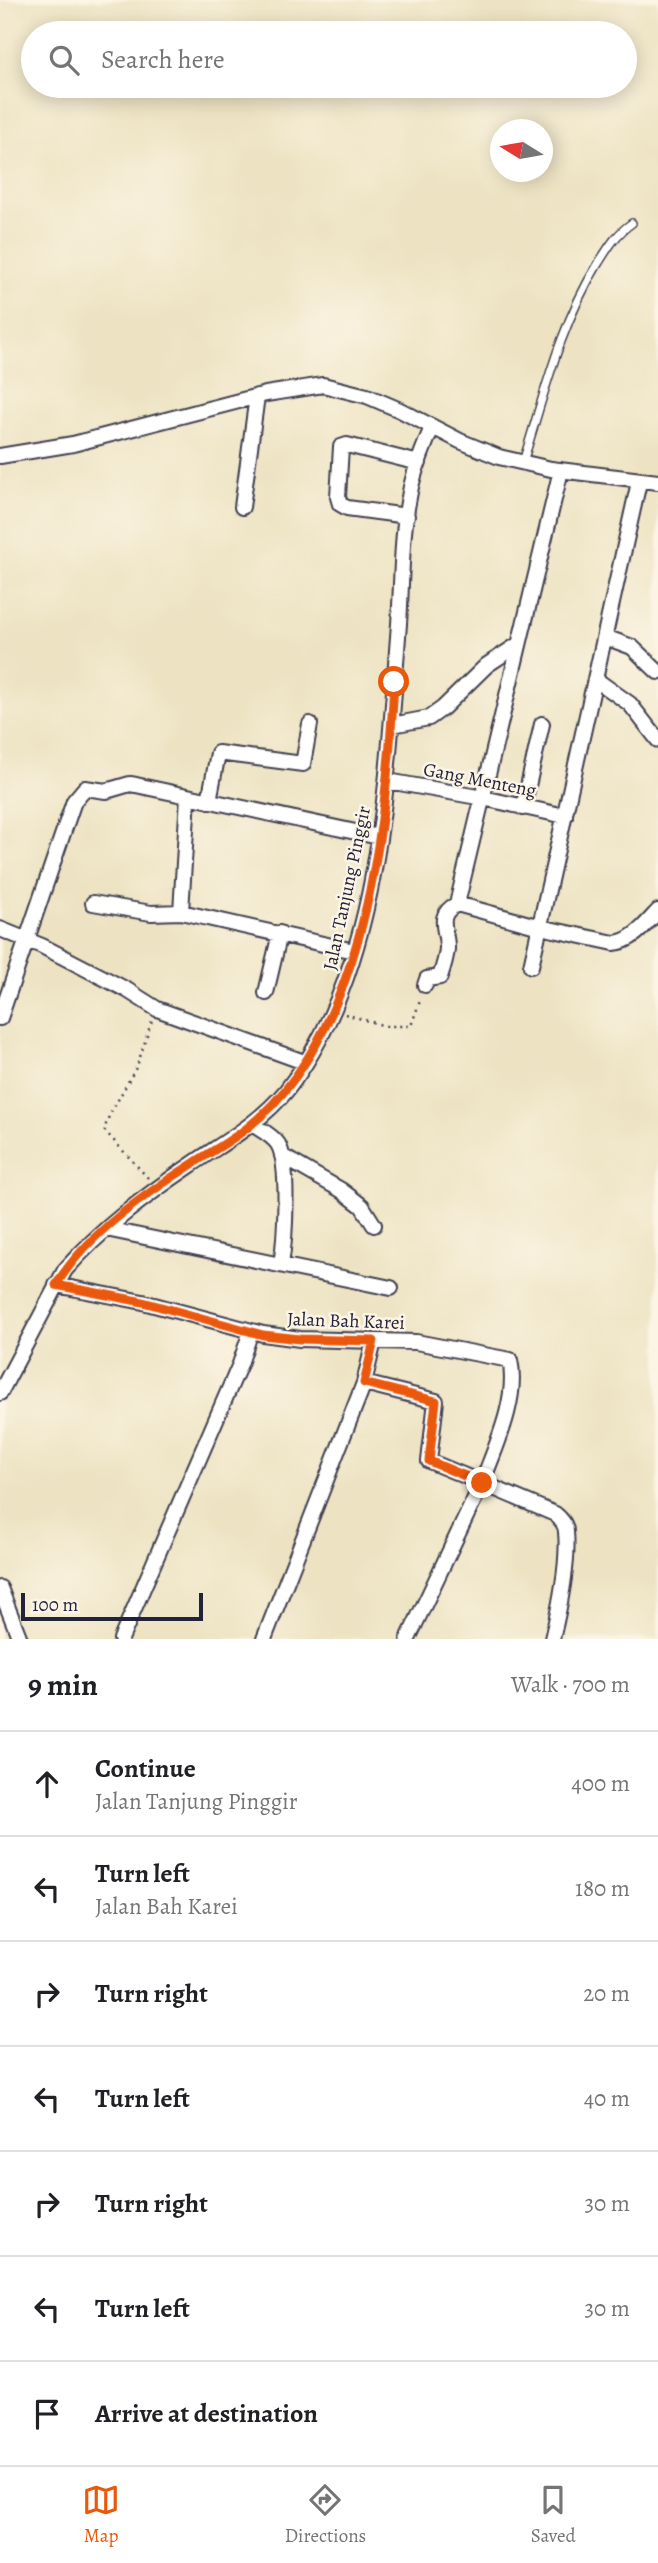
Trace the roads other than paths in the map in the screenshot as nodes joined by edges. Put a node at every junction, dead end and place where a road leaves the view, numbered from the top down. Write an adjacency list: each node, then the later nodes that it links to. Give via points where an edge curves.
1 (632, 223): 6 (lane, via 614,239 568,318)
2 (257, 396): 3 (street, via 323,384 367,396); 4 (street, via 73,444); 10 (street)
3 (432, 427): 5 (street, Jalan Tanjung Pinggir); 6 (street)
4 (0, 456)
5 (419, 463): 11 (street, Jalan Tanjung Pinggir); 11 (street, via 341,447 340,504)
6 (523, 463): 7 (street)
7 (561, 470): 8 (street); 13 (street)
8 (639, 482): 9 (street); 12 (street)
9 (658, 482)
10 (242, 507)
11 (407, 516): 18 (street, Jalan Tanjung Pinggir)
12 (605, 637): 14 (street, via 632,647); 15 (street)
13 (519, 644): 18 (street, via 487,665 429,718); 22 (street)
14 (658, 673)
15 (595, 679): 19 (street, via 631,704); 25 (street)
16 (310, 724): 23 (street, via 303,764 218,753)
17 (542, 724): 24 (street)
18 (392, 725): 20 (street, Jalan Tanjung Pinggir)
19 (658, 740)
20 (388, 781): 22 (street, Gang Menteng); 26 (street, Jalan Tanjung Pinggir)
21 (188, 797): 23 (street); 30 (street); 34 (street, via 130,784 106,791 85,788 79,793)
22 (483, 798): 24 (street, Gang Menteng); 28 (street)
23 (209, 801): 26 (street)
24 (523, 808): 25 (street, Gang Menteng)
25 (565, 816): 31 (street)
26 (379, 837): 35 (street, Jalan Tanjung Pinggir)
27 (93, 903): 30 (street, via 151,913)
28 (457, 904): 31 (street); 37 (street, via 444,917 447,949 440,977 427,979)
29 (658, 911): 31 (street, via 619,943)
30 (181, 912): 33 (street)
31 (540, 927): 36 (street)
32 (0, 929): 34 (street)
33 (280, 933): 35 (street); 38 (street)
34 (27, 940): 39 (street); 40 (street, via 157,1009)
35 (354, 951): 40 (street, Jalan Tanjung Pinggir, via 344,985)
36 (531, 966)
37 (425, 985)
38 (266, 993)
39 (0, 1018)
40 (304, 1062): 41 (street, Jalan Tanjung Pinggir, via 286,1090)
41 (252, 1124): 42 (street, via 274,1138); 44 (street, Jalan Tanjung Pinggir)
42 (282, 1156): 43 (street, via 341,1189 362,1206); 45 (street, via 286,1230)
43 (374, 1225)
44 (106, 1229): 45 (street); 46 (street, Jalan Tanjung Pinggir)
45 (281, 1265): 47 (street)
46 (56, 1285): 48 (street, Jalan Bah Karei); 51 (street, Jalan Tanjung Pinggir)
47 (391, 1288)
48 (251, 1331): 49 (street, Jalan Bah Karei, via 300,1339); 55 (street)
49 (374, 1341): 50 (street); 52 (street, Jalan Bah Karei, via 416,1342 510,1360 509,1402)
50 (364, 1383): 52 (street, via 436,1401 429,1461); 56 (street)
51 (0, 1393)
52 (482, 1483): 57 (street); 58 (street, via 563,1521 564,1570)
53 (0, 1588): 54 (street)
54 (20, 1639)
55 (121, 1639)
56 (264, 1639)
57 (408, 1639)
58 (552, 1639)

